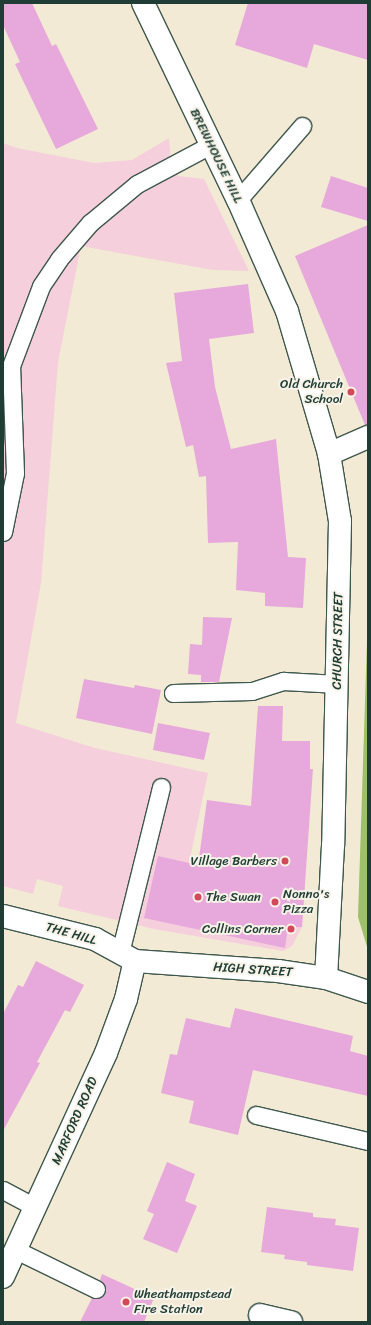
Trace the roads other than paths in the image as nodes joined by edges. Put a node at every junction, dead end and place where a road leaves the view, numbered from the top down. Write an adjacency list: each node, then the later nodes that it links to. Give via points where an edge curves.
1 (143, 3): 3 (street, BREWHOUSE HILL)
2 (302, 126): 4 (lane)
3 (210, 145): 4 (street, BREWHOUSE HILL); 8 (lane, via 137,184 90,223 59,258 41,286 11,366 15,473)
4 (238, 200): 5 (street, BREWHOUSE HILL)
5 (287, 311): 7 (street, CHURCH STREET)
6 (368, 437): 7 (street)
7 (329, 454): 9 (street, CHURCH STREET, via 340,521)
8 (3, 532)
9 (338, 684): 10 (lane, via 283,681 252,691); 14 (street, CHURCH STREET, via 334,845)
10 (173, 693)
11 (161, 787): 13 (lane)
12 (3, 916): 13 (street, THE HILL, via 95,940)
13 (127, 957): 14 (street, HIGH STREET); 19 (street, MARFORD ROAD, via 126,999 106,1053)
14 (326, 978): 15 (street, HIGH STREET)
15 (368, 992)
16 (256, 1115): 17 (lane)
17 (368, 1141)
18 (3, 1190): 19 (lane)
19 (35, 1207): 20 (street, MARFORD ROAD)
20 (16, 1250): 21 (street, MARFORD ROAD); 22 (lane)
21 (3, 1278)
22 (96, 1289)
23 (260, 1315): 24 (street)
24 (291, 1322)

